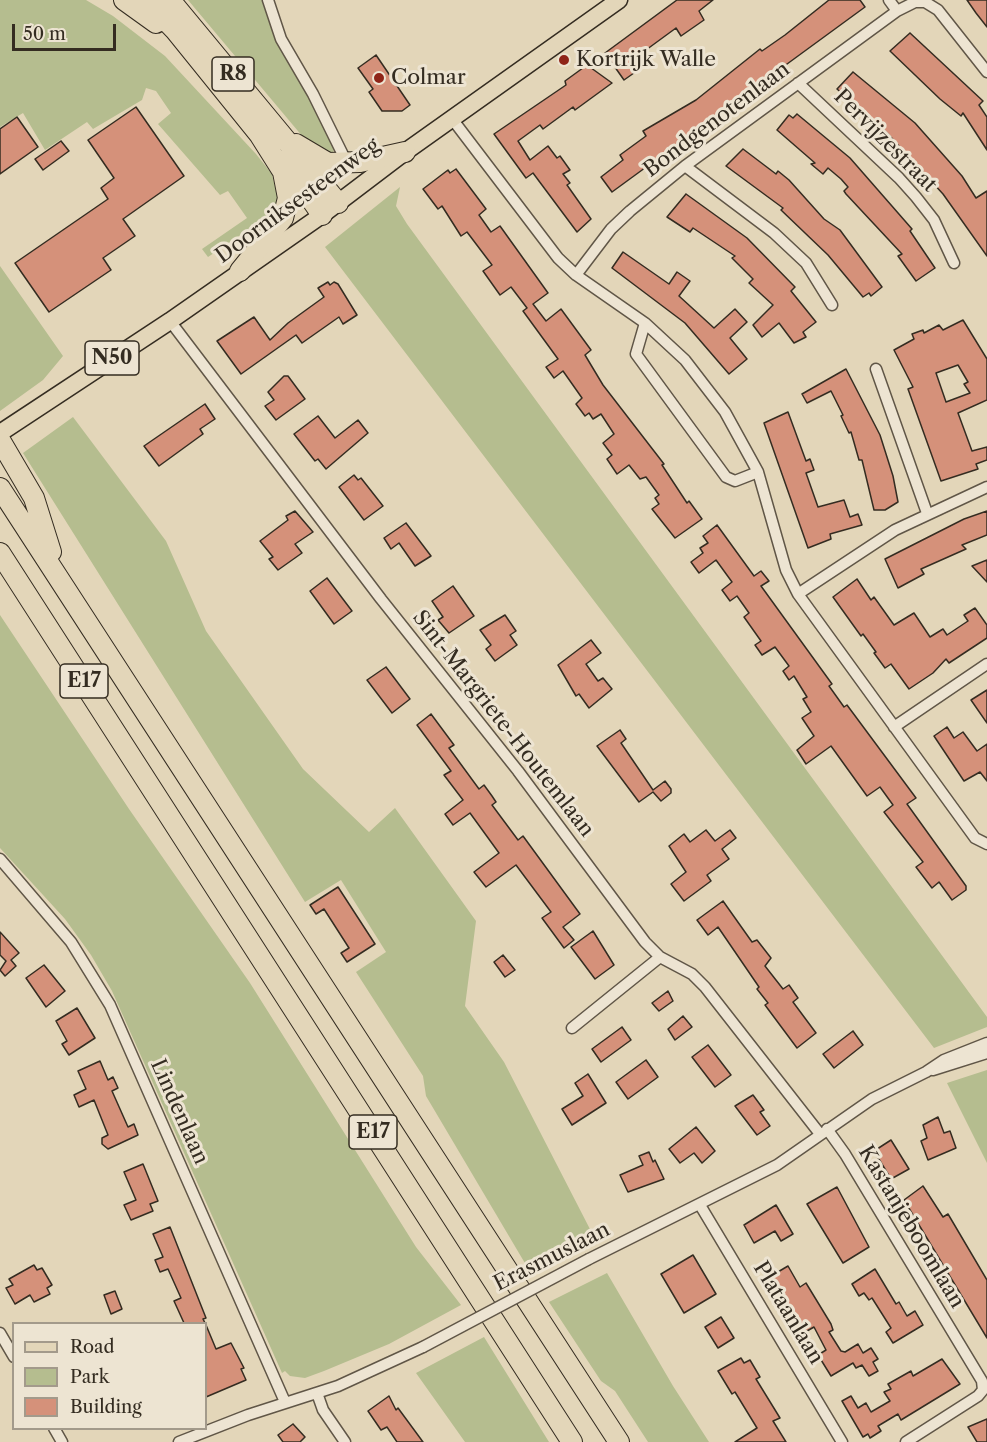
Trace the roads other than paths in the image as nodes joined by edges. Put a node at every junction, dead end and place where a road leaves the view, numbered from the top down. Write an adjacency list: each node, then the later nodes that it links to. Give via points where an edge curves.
1 (124, 0): 9 (highway, via 159,25)
2 (146, 0): 9 (highway, R8)
3 (268, 0): 16 (street, Doorniksesteenweg, via 281,39)
4 (619, 0): 12 (main road, Doorniksesteenweg / N50)
5 (889, 0): 8 (street)
6 (925, 1): 8 (street, Bondgenotenlaan); 10 (street, via 938,10)
7 (175, 3): 14 (highway, R8)
8 (897, 11): 11 (street, Bondgenotenlaan)
9 (205, 68): 13 (highway, R8)
10 (987, 72)
11 (798, 83): 17 (street, Bondgenotenlaan); 19 (street, Pervijzestraat, via 910,191 934,220)
12 (453, 120): 15 (main road, Doorniksesteenweg / N50); 21 (street, via 524,217)
13 (260, 134): 18 (highway, R8); 20 (highway, via 282,172 288,198 284,218)
14 (286, 139): 16 (highway, via 328,163); 18 (highway, R8)
15 (405, 152): 16 (highway); 18 (main road, Doorniksesteenweg / N50)
16 (346, 163)
17 (685, 166): 21 (street, Bondgenotenlaan, via 611,229); 22 (street, via 774,233 806,263)
18 (330, 209): 20 (main road, Doorniksesteenweg / N50)
19 (954, 263)
20 (240, 271): 23 (main road, Doorniksesteenweg / N50)
21 (576, 275): 24 (street)
22 (832, 305)
23 (170, 321): 26 (main road, Doorniksesteenweg / N50); 39 (street, Sint-Margriete-Houtemlaan)
24 (645, 323): 28 (street, via 685,360 725,412); 28 (street, via 636,354 726,477 735,481)
25 (876, 369): 31 (street)
26 (0, 433)
27 (0, 440): 33 (highway, via 34,498)
28 (758, 472): 34 (street, via 786,570)
29 (987, 487): 31 (street)
30 (0, 488): 33 (highway, E17)
31 (927, 513): 34 (street, via 886,535)
32 (0, 552): 52 (highway, E17)
33 (60, 578): 53 (highway, E17)
34 (798, 594): 36 (street)
35 (987, 664): 36 (street)
36 (894, 727): 37 (street, via 975,838)
37 (987, 844)
38 (0, 859): 49 (street, Lindenlaan, via 71,942 110,1005)
39 (660, 957): 40 (street); 44 (street, Sint-Margriete-Houtemlaan, via 692,974 705,987)
40 (572, 1028)
41 (987, 1043): 43 (street, via 944,1059)
42 (987, 1053): 43 (street)
43 (926, 1072): 44 (street, Erasmuslaan, via 872,1099)
44 (824, 1132): 45 (street, Erasmuslaan, via 777,1165); 55 (street, Kastanjeboomlaan, via 845,1154 982,1381 983,1390 978,1396)
45 (700, 1205): 48 (street, Erasmuslaan, bridge, via 375,1371); 54 (street, Plataanlaan)
46 (0, 1333): 47 (street)
47 (12, 1354)
48 (317, 1393): 49 (street, Erasmuslaan); 51 (street, via 323,1410)
49 (285, 1402): 50 (street, Erasmuslaan)
50 (179, 1442)
51 (345, 1442)
52 (572, 1442)
53 (619, 1442)
54 (842, 1442)
55 (906, 1442)

